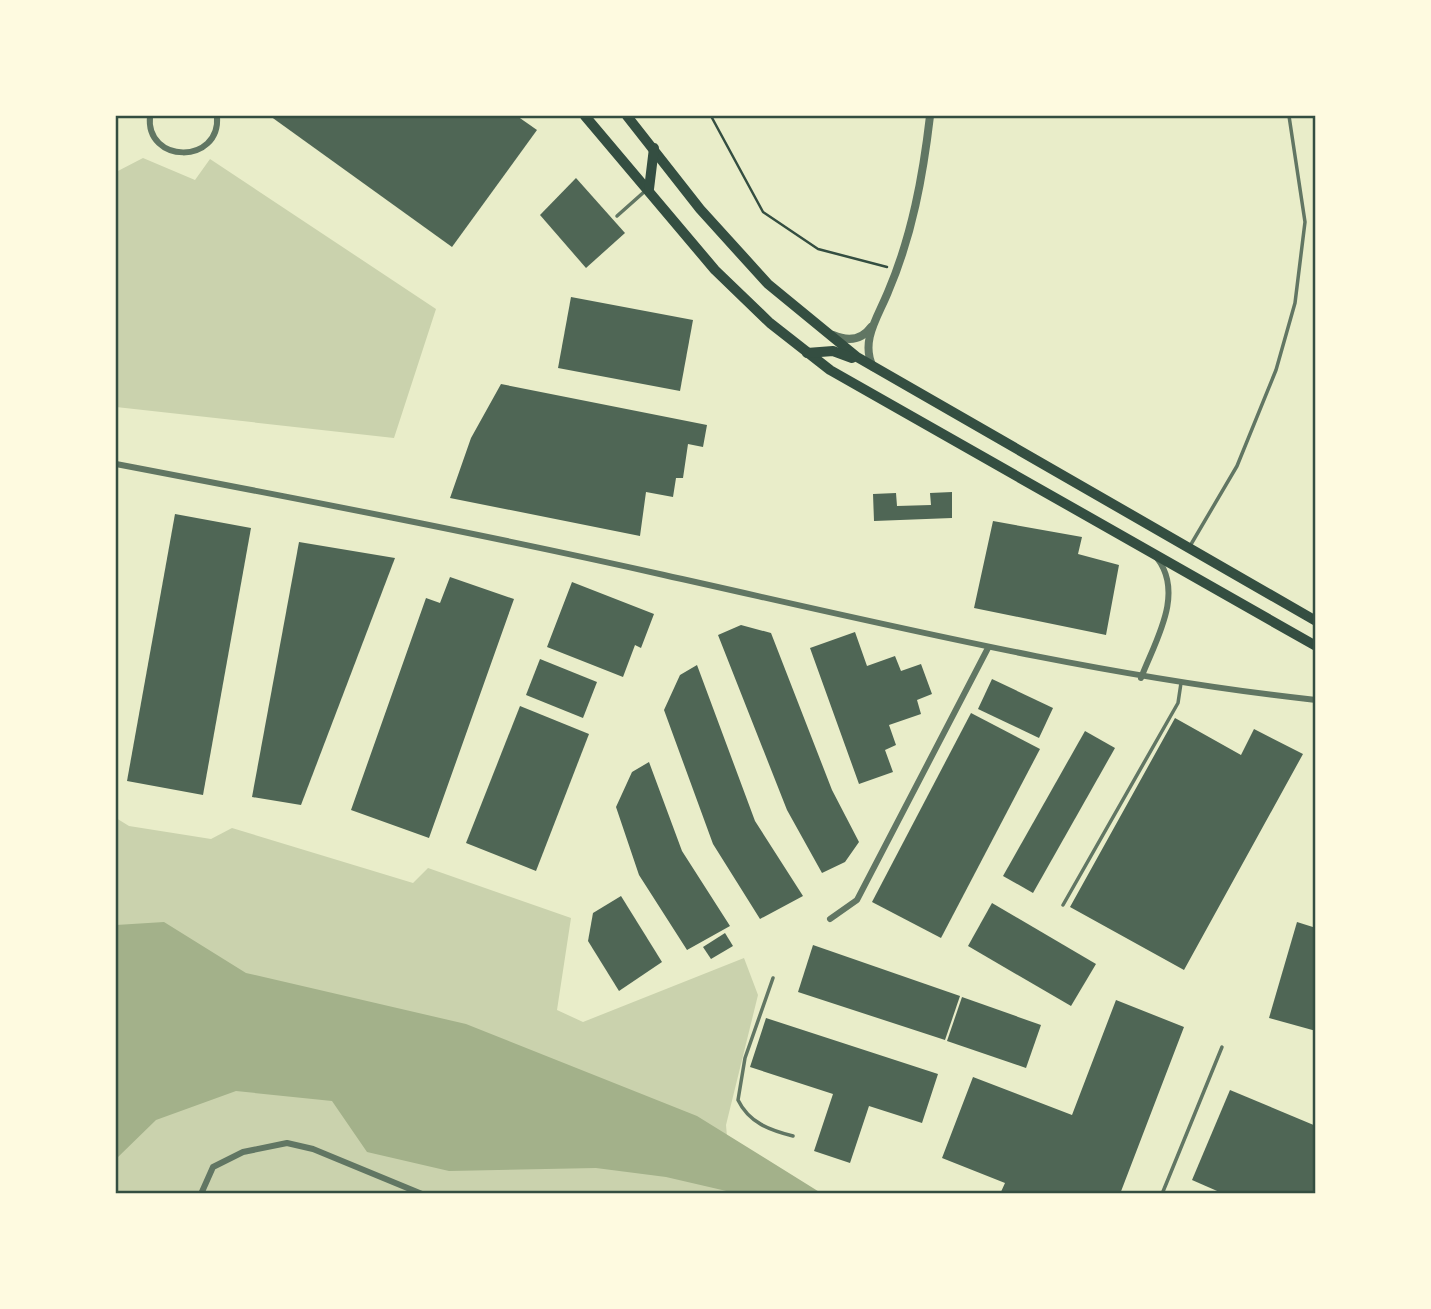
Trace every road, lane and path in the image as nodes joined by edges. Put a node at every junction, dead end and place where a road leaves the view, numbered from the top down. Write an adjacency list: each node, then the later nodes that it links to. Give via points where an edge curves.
1 (150, 116): 2 (street, via 157,142 177,154 189,154 210,142)
2 (217, 116)
3 (585, 116): 9 (main road)
4 (627, 116): 8 (main road)
5 (711, 116): 11 (path, via 763,212 818,249)
6 (930, 116): 11 (street, via 920,190)
7 (1289, 116): 17 (lane, via 1305,222 1295,303 1276,370 1237,466)
8 (654, 148): 9 (main road); 13 (main road, via 759,275)
9 (649, 189): 10 (lane); 14 (main road, via 730,286)
10 (617, 216)
11 (897, 270): 12 (street)
12 (877, 319): 13 (street, via 858,338); 15 (street, via 867,348)
13 (827, 332): 15 (main road)
14 (807, 353): 15 (main road, via 833,351); 18 (main road, via 859,389)
15 (874, 370): 17 (main road)
16 (116, 464): 21 (street, via 388,515)
17 (1188, 548): 19 (main road)
18 (1153, 554): 20 (main road); 22 (street, via 1168,578 1170,593)
19 (1315, 621)
20 (1315, 646)
21 (988, 648): 22 (street); 26 (street, via 857,900)
22 (1141, 678): 23 (street)
23 (1181, 683): 24 (street); 25 (lane, via 1178,704)
24 (1314, 699)
25 (1063, 905)
26 (830, 919)
27 (773, 978): 29 (lane, via 745,1058 738,1100 756,1122)
28 (1222, 1047): 32 (lane)
29 (793, 1136)
30 (201, 1194): 31 (street, via 214,1167 243,1152 287,1143 313,1149)
31 (422, 1194)
32 (1162, 1194)

